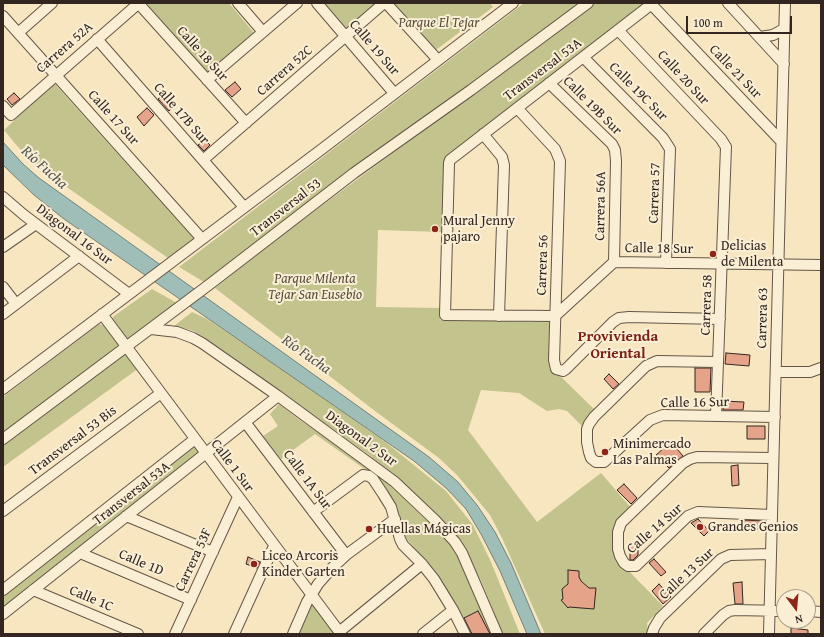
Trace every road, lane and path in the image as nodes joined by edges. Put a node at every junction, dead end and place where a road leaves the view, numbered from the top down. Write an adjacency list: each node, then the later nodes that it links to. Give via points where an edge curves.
1 (52, 3): 16 (street)
2 (139, 3): 19 (street, Carrera 52A); 24 (street, Calle 18 Sur)
3 (238, 3): 15 (street)
4 (297, 3): 15 (street)
5 (317, 3): 17 (street, Calle 19 Sur)
6 (385, 3): 17 (street, Carrera 52C); 21 (street)
7 (513, 3): 21 (street, Transversal 53)
8 (588, 3): 55 (street, Transversal 53, via 354,173)
9 (728, 3): 18 (street)
10 (785, 3): 13 (street, Carrera 63)
11 (652, 4): 14 (street, Transversal 53A); 31 (street, Calle 21 Sur)
12 (3, 16): 16 (street, Calle 17 Sur)
13 (784, 29): 18 (street, via 773,35); 22 (street, Carrera 63)
14 (618, 30): 20 (street, Transversal 53A); 32 (street, Calle 20 Sur)
15 (263, 32): 24 (street)
16 (18, 33): 23 (street, Calle 17 Sur)
17 (346, 37): 26 (street, Calle 19 Sur); 29 (street, Carrera 52C)
18 (760, 37): 22 (street)
19 (97, 39): 23 (street, Carrera 52A); 35 (street, Calle 17B Sur)
20 (583, 57): 25 (street, Transversal 53A); 33 (street, Calle 19C Sur, via 663,138)
21 (438, 60): 26 (street, Transversal 53)
22 (784, 64): 31 (street, Carrera 63)
23 (56, 76): 27 (street, Carrera 52A, via 11,115); 39 (street, Calle 17 Sur)
24 (207, 80): 29 (street, Calle 18 Sur)
25 (549, 83): 28 (street, Transversal 53A); 34 (street, Calle 19B Sur, via 612,144)
26 (394, 93): 37 (street, Transversal 53)
27 (3, 106)
28 (517, 108): 30 (street, Transversal 53A); 53 (street, Carrera 56, via 555,149 560,161)
29 (246, 123): 35 (street, Carrera 52C)
30 (483, 134): 52 (street, via 504,160); 52 (street, Transversal 53A, via 450,160 449,164 445,315)
31 (782, 141): 45 (street, Carrera 63)
32 (726, 147): 44 (street, Carrera 58)
33 (670, 149): 43 (street, Carrera 57)
34 (615, 150): 42 (street, Carrera 56A)
35 (203, 160): 37 (street, Calle 17B Sur)
36 (3, 197): 38 (street, Diagonal 16 Sur)
37 (244, 207): 39 (street, Transversal 53)
38 (36, 224): 40 (street); 41 (street, Diagonal 16 Sur)
39 (202, 239): 48 (street, Transversal 53)
40 (3, 247)
41 (80, 256): 48 (street, Diagonal 16 Sur); 49 (street)
42 (614, 262): 43 (street, Calle 18 Sur); 53 (street, Calle 18 Sur)
43 (666, 263): 44 (street, Calle 18 Sur)
44 (722, 264): 45 (street, Calle 18 Sur); 54 (street, Carrera 58)
45 (778, 264): 46 (street, Calle 18 Sur); 59 (street, Carrera 63)
46 (821, 265)
47 (3, 287): 49 (street)
48 (129, 294): 51 (street, Transversal 53)
49 (16, 304): 50 (street)
50 (3, 314)
51 (102, 314): 56 (street, Calle 1 Sur); 60 (street, Transversal 53)
52 (499, 316): 53 (street)
53 (555, 316): 54 (street, Carrera 56, via 554,365 556,369 563,371 619,318)
54 (720, 319): 57 (street, Carrera 58)
55 (151, 329): 56 (street, Transversal 53); 62 (street, Diagonal 2 Sur, via 176,332 193,338)
56 (126, 347): 61 (street, Calle 1 Sur); 66 (street, Transversal 53)
57 (718, 362): 63 (street, Carrera 58); 63 (street, Calle 16 Sur, via 651,363 589,424 589,452 596,462 604,462 653,418 663,415)
58 (821, 368): 59 (street, via 810,372)
59 (776, 372): 64 (street, Carrera 63)
60 (3, 388)
61 (161, 393): 67 (street, Calle 1 Sur); 71 (street, Transversal 53 Bis)
62 (278, 396): 65 (street, Transversal 53A); 99 (street, Diagonal 2 Sur, via 395,482 448,535 468,563)
63 (716, 416): 64 (street, Calle 16 Sur)
64 (774, 417): 69 (street, Carrera 63)
65 (246, 422): 68 (street, Transversal 53A); 72 (street, Calle 1A Sur)
66 (3, 439)
67 (195, 439): 68 (street, Calle 1 Sur); 82 (street, Transversal 53A)
68 (206, 454): 70 (street, Calle 1 Sur); 74 (street, Transversal 53A)
69 (774, 458): 73 (street, Carrera 63); 73 (street, Calle 14 Sur, via 697,457 683,463 621,523 618,549 624,563 636,566 688,516 698,512)
70 (238, 497): 76 (street, Calle 1 Sur); 78 (street, Carrera 53F)
71 (3, 511)
72 (313, 512): 75 (street, via 363,475 373,479 391,507); 80 (street, Calle 1A Sur)
73 (772, 515): 79 (street, Carrera 63)
74 (126, 516): 77 (street, Transversal 53A); 78 (street)
75 (394, 519): 80 (street); 81 (street, via 400,539)
76 (274, 546): 84 (street, Calle 1 Sur); 95 (street)
77 (80, 552): 83 (street, Transversal 53A); 85 (street, Calle 1D)
78 (213, 552): 85 (street, Carrera 53F)
79 (771, 554): 87 (street, Carrera 63); 91 (street, Calle 13 Sur, via 725,557 660,618)
80 (346, 555): 84 (street)
81 (422, 564): 86 (street); 92 (street)
82 (4, 587)
83 (33, 590): 89 (street, Transversal 53A); 90 (street, Calle 1C)
84 (311, 595): 92 (street, Calle 1 Sur); 96 (street)
85 (191, 600): 94 (street, Carrera 53F)
86 (453, 610): 97 (street); 98 (street)
87 (770, 611): 88 (street); 100 (street, via 729,611); 101 (street, Carrera 63)
88 (776, 611)
89 (3, 614)
90 (118, 630): 93 (street, Calle 1C)
91 (653, 631)
92 (340, 633)
93 (138, 634)
94 (175, 634)
95 (234, 634)
96 (293, 634)
97 (423, 634)
98 (465, 634)
99 (497, 634)
100 (704, 634)
101 (769, 634)

